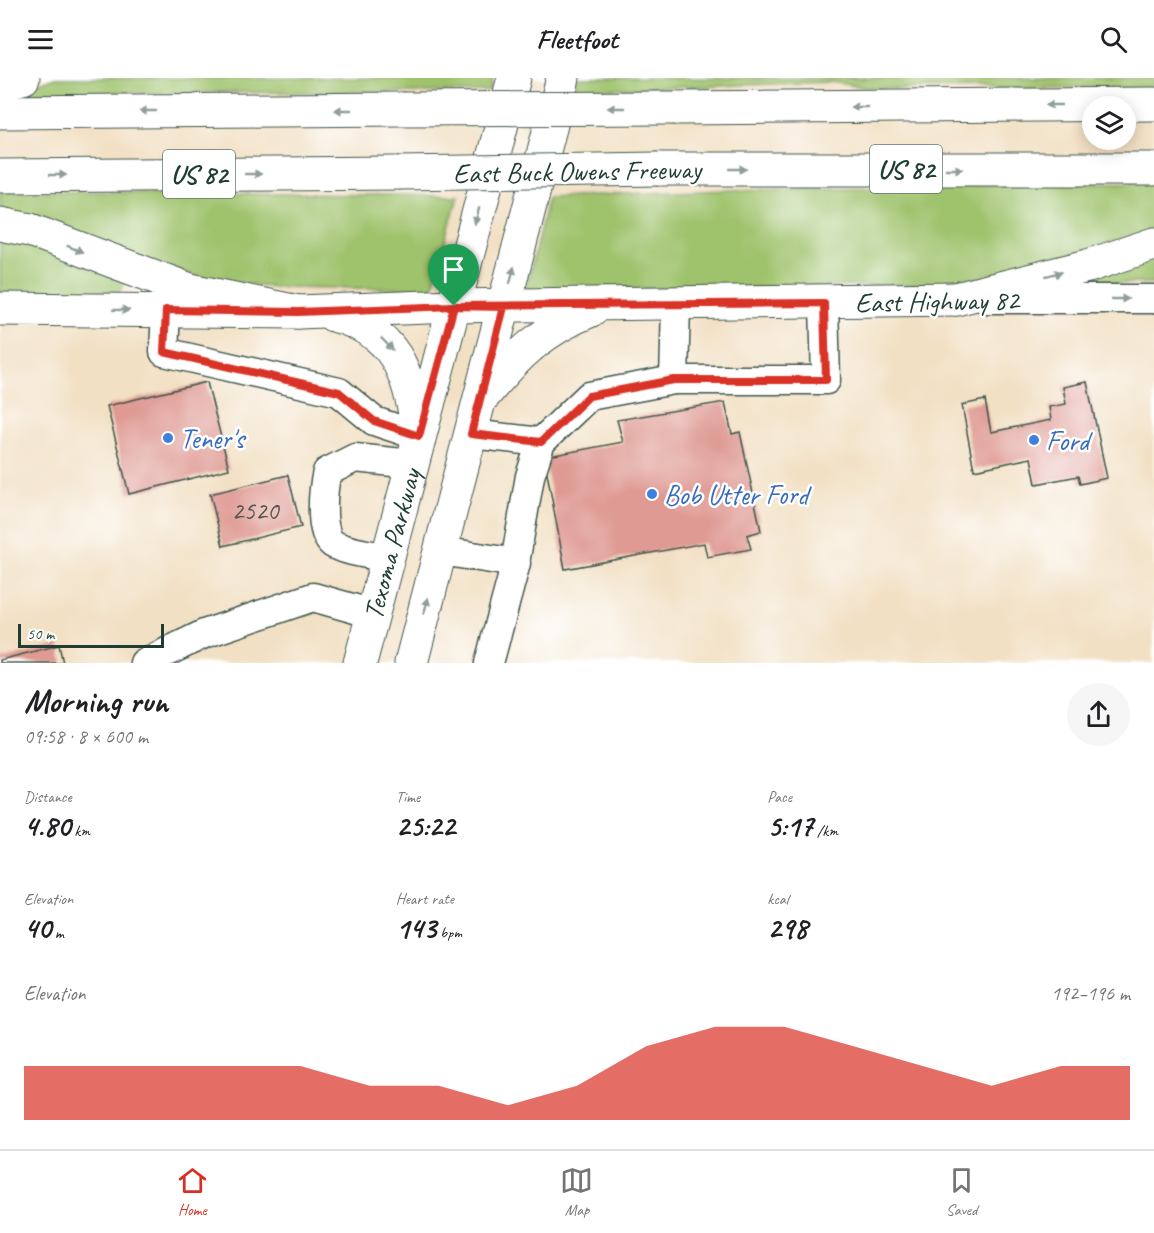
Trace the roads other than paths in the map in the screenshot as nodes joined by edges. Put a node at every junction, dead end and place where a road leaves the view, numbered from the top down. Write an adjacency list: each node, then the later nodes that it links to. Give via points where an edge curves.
1 (23, 78): 4 (main road)
2 (514, 78): 15 (main road, Texoma Parkway, one-way to 15)
3 (562, 78): 17 (main road, Texoma Parkway, one-way to 3)
4 (0, 83)
5 (1154, 105): 6 (main road, US 82, one-way to 6, bridge)
6 (0, 112)
7 (1154, 169): 8 (main road, East Buck Owens Freeway / US 82, one-way to 7, bridge, via 658,169)
8 (0, 176)
9 (0, 224): 20 (main road, one-way to 20, via 30,230 190,290)
10 (1154, 244): 11 (main road, one-way to 10, via 1088,266)
11 (957, 299): 12 (street, East Highway 82, one-way to 12); 13 (main road, East Highway 82)
12 (1154, 299)
13 (824, 303): 14 (main road, East Highway 82); 21 (street, via 826,380)
14 (676, 305): 16 (main road, East Highway 82); 21 (street)
15 (454, 306): 17 (main road, East Highway 82); 20 (main road, East Highway 82); 25 (main road, Texoma Parkway)
16 (602, 306): 17 (main road, East Highway 82); 22 (main road, via 545,332)
17 (504, 307): 22 (main road, Texoma Parkway)
18 (0, 309): 19 (main road, East Highway 82, one-way to 19)
19 (166, 310): 20 (main road, East Highway 82); 25 (street, via 164,352 339,392)
20 (307, 311): 25 (main road, one-way to 25, via 352,320 376,333 393,350 405,374)
21 (674, 380): 24 (street, via 589,396)
22 (480, 400): 23 (main road, Texoma Parkway)
23 (471, 434): 24 (street); 26 (main road, Texoma Parkway)
24 (541, 442): 28 (street, via 530,476)
25 (416, 450): 27 (main road, Texoma Parkway); 27 (street, via 355,458 327,472 321,494 328,538 334,545)
26 (441, 551): 28 (street); 32 (main road, Texoma Parkway, one-way to 26)
27 (388, 558): 29 (main road, Texoma Parkway)
28 (515, 563): 33 (street)
29 (373, 614): 30 (street, via 313,597 204,634); 31 (main road, Texoma Parkway)
30 (144, 663)
31 (360, 663)
32 (411, 663)
33 (489, 663)

